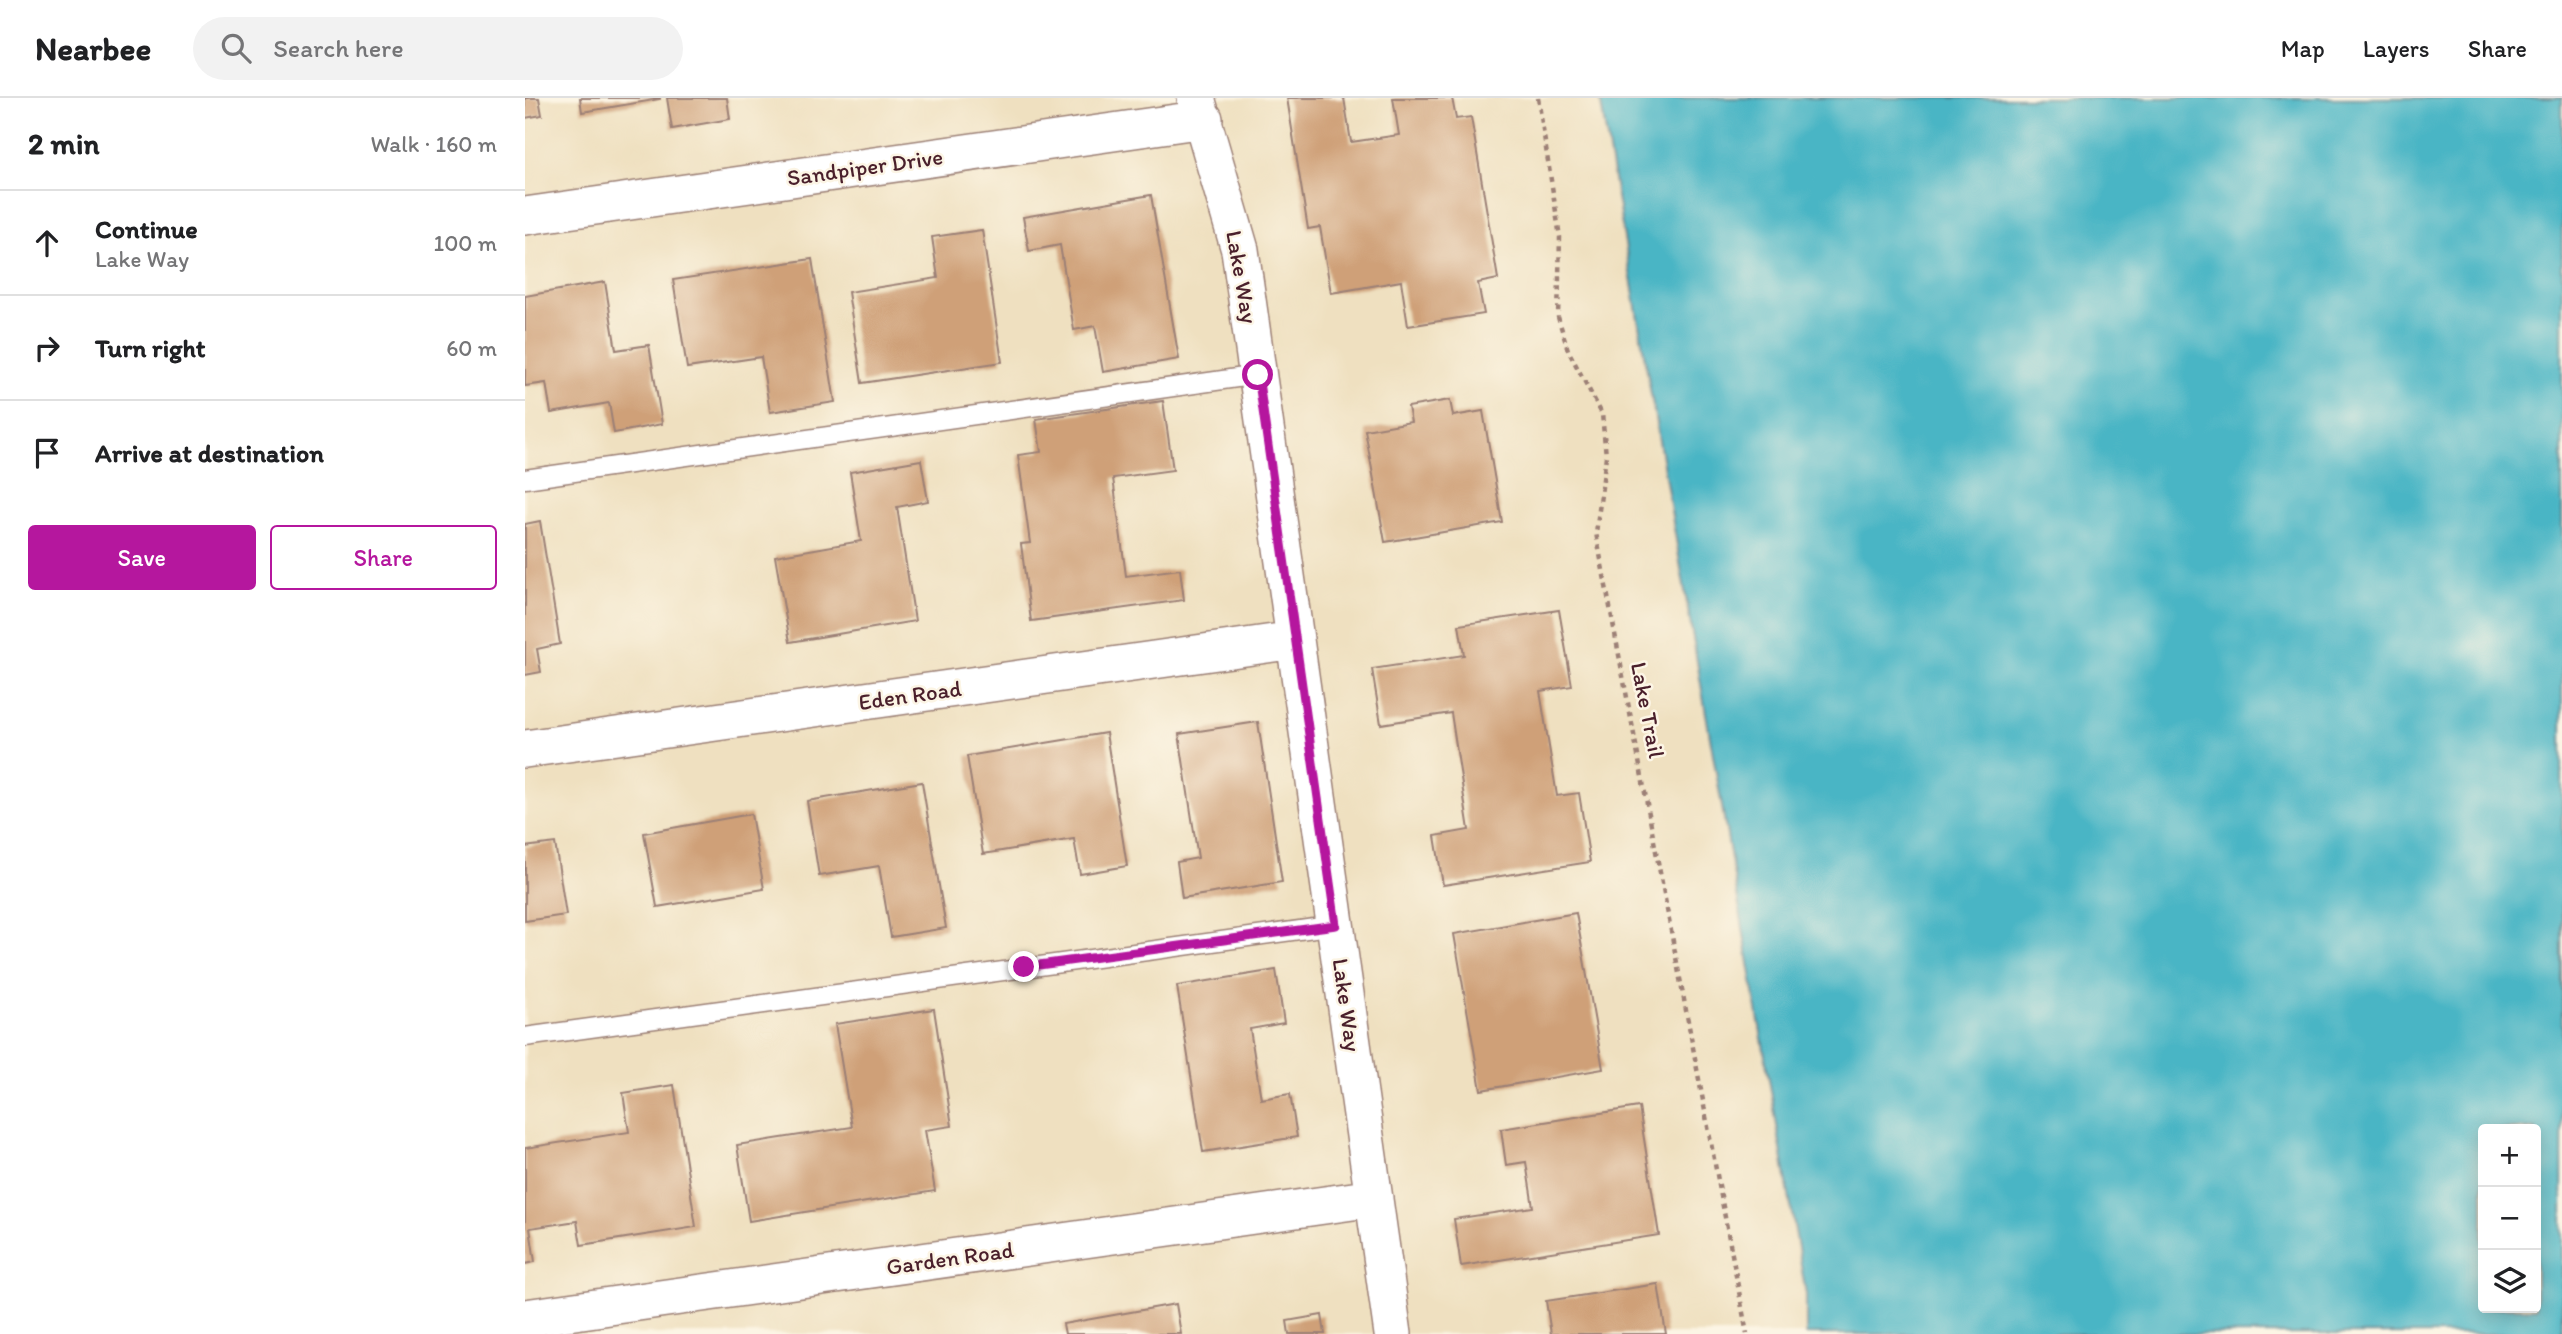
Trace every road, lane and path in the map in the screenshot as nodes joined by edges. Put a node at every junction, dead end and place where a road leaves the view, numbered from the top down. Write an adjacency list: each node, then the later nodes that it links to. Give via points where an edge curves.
1 (1538, 98): 13 (path, Lake Trail, via 1560,237 1558,317 1569,350 1602,414 1606,456 1596,533)
2 (1200, 109): 3 (street, Sandpiper Drive); 4 (street, Lake Way, via 1240,250)
3 (525, 216)
4 (1258, 375): 5 (lane); 6 (street, Lake Way)
5 (525, 479)
6 (1295, 640): 7 (street, Eden Road); 8 (street, Lake Way)
7 (525, 749)
8 (1336, 925): 9 (lane); 10 (street, Lake Way)
9 (525, 1037)
10 (1374, 1198): 11 (street, Garden Road); 12 (street, Lake Way)
11 (525, 1318)
12 (1394, 1334)
13 (1747, 1334)

